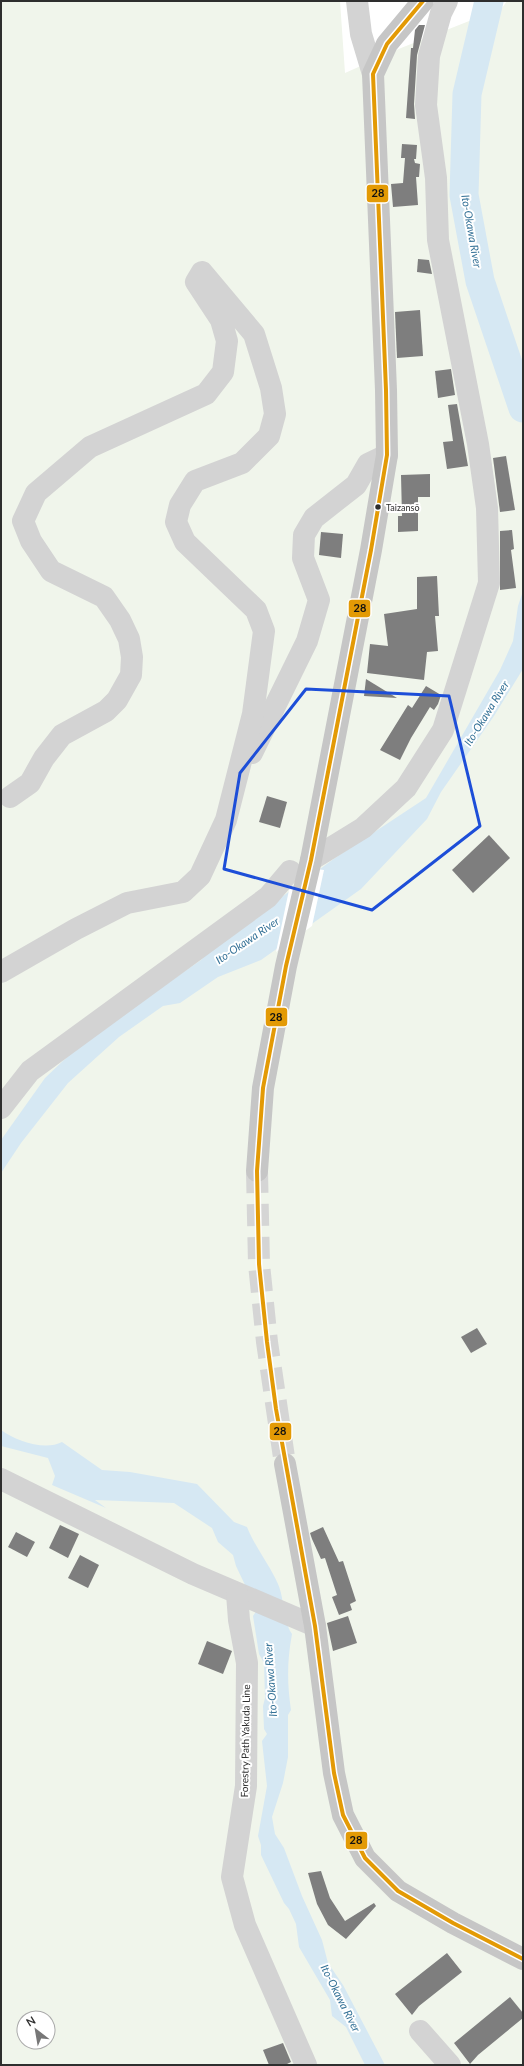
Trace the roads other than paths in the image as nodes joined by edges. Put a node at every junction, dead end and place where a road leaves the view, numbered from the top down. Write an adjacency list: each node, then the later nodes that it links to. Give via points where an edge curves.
1 (357, 1): 4 (street, via 361,34)
2 (423, 1): 4 (main road, via 387,44)
3 (447, 1): 8 (street, via 429,56 426,105 436,178 438,240 478,444 487,508 489,583 443,730 406,788 363,828)
4 (373, 74): 5 (main road)
5 (387, 455): 6 (street, via 368,464 356,486 314,518 304,535 303,558 320,600 307,641 248,761); 8 (main road)
6 (236, 773): 7 (street, via 253,714 264,632 256,610 184,542 176,522 180,505 196,481 242,463 269,436 275,414 272,388 254,334 202,272 196,282 221,320 227,341 223,372 206,394 90,447 36,493 23,521 30,541 51,571 104,597 120,620 129,639 132,656 130,675 118,700 106,711 62,735 44,758 30,783); 10 (street, via 226,820 200,876 183,892 127,903)
7 (10, 797)
8 (311, 860): 9 (main road)
9 (297, 877): 11 (street, via 30,1071); 12 (main road, via 286,966 263,1088)
10 (1, 972)
11 (1, 1108)
12 (257, 1171)
13 (285, 1464): 16 (main road)
14 (1, 1479): 15 (street)
15 (237, 1594): 16 (street); 19 (street, Forestry Path Yakuda Line, via 247,1663 246,1786 232,1877 245,1925)
16 (315, 1626): 17 (main road, via 334,1773 343,1815 364,1858 398,1890 453,1923)
17 (523, 1959)
18 (420, 2031): 20 (street)
19 (306, 2065)
20 (450, 2065)

